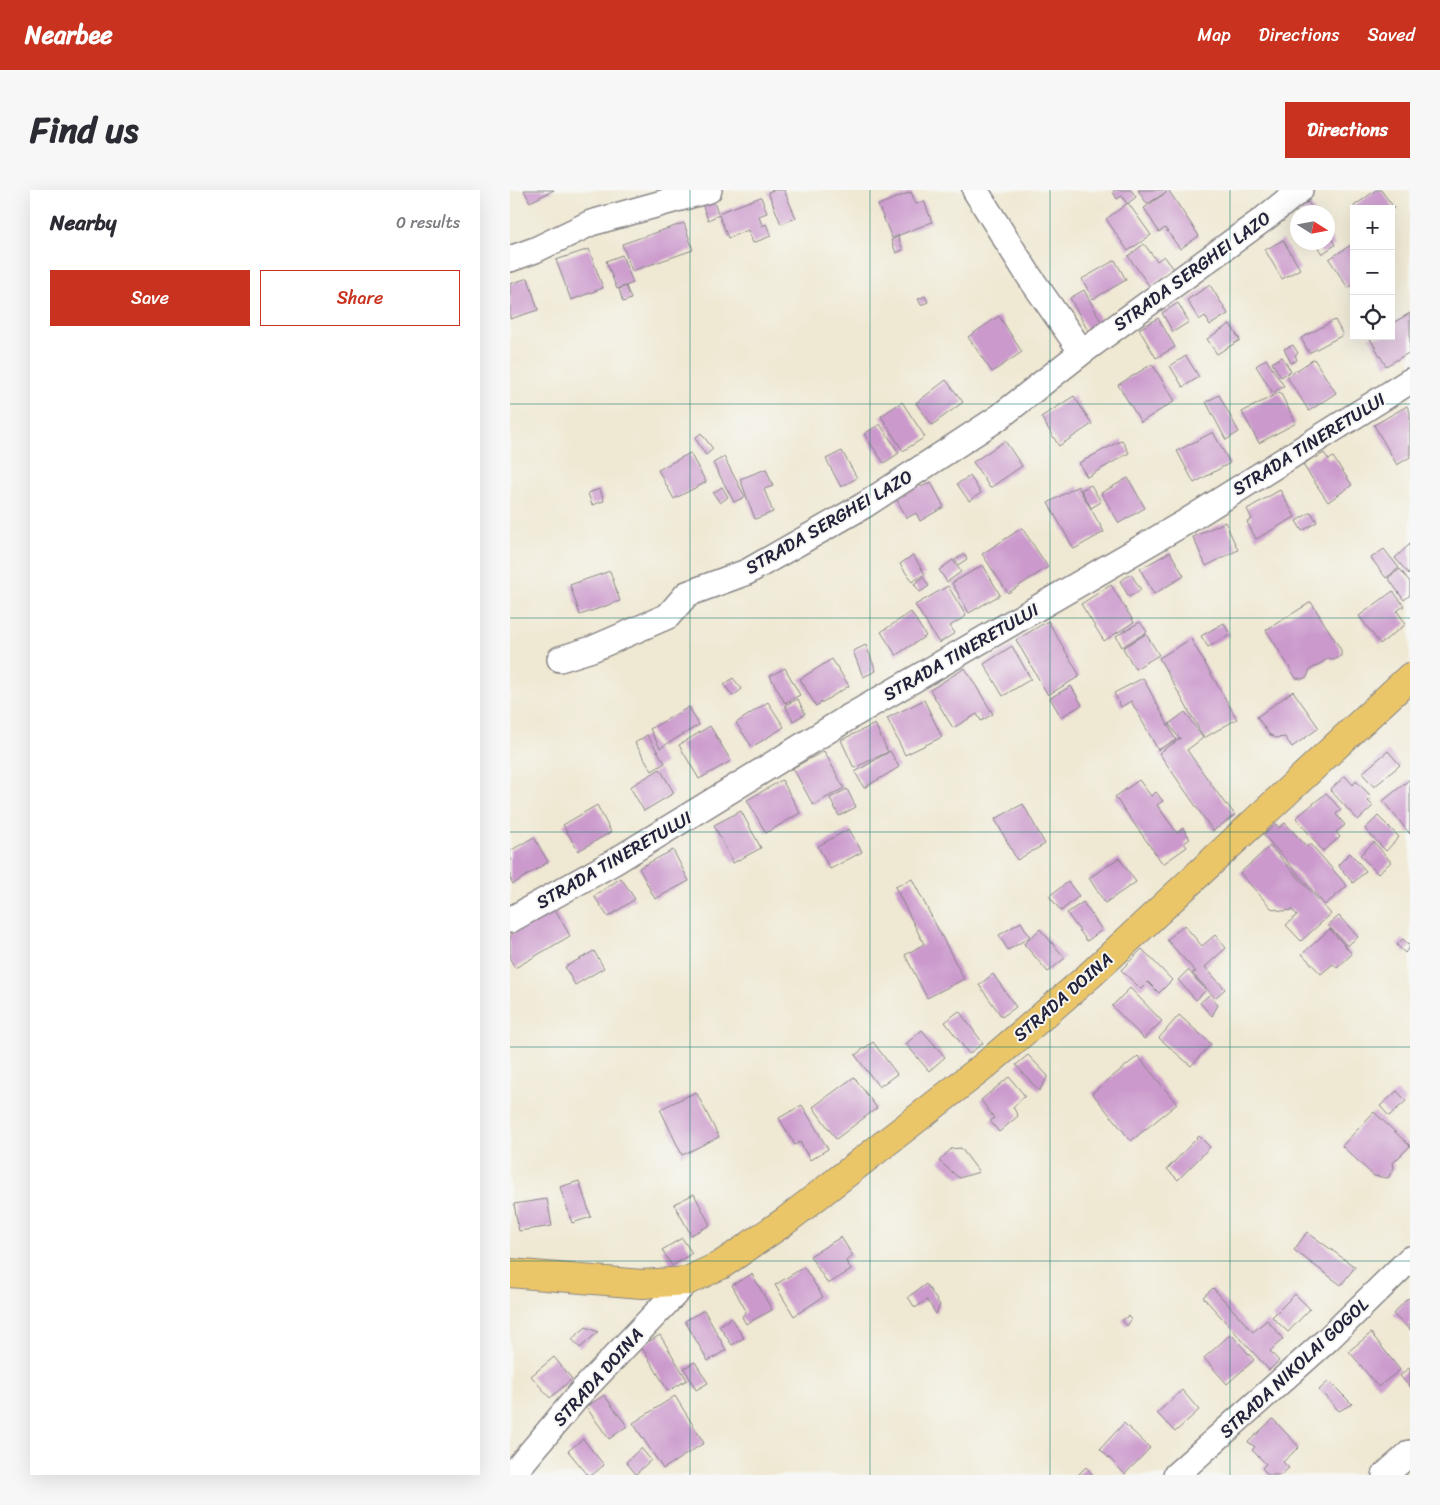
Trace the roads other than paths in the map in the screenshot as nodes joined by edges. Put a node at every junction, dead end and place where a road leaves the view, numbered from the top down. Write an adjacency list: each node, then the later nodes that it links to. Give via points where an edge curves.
1 (709, 190): 4 (street, via 591,223)
2 (975, 190): 5 (street)
3 (1300, 190): 5 (street, STRADA SERGHEI LAZO)
4 (510, 259)
5 (1082, 352): 7 (street, STRADA SERGHEI LAZO, via 998,418 864,506 747,572 686,594 668,616 592,649)
6 (1410, 381): 9 (street, STRADA TINERETULUI, via 1184,522 851,716 614,862)
7 (560, 659)
8 (1410, 677): 12 (main road, STRADA DOINA, via 1089,976 982,1068 784,1222 721,1266)
9 (510, 920)
10 (1410, 1259): 15 (street, STRADA NIKOLAI GOGOL, via 1327,1340)
11 (510, 1273): 12 (main road, STRADA DOINA, via 642,1284)
12 (687, 1281): 14 (street, STRADA DOINA, via 583,1390)
13 (1410, 1453): 16 (street)
14 (512, 1475)
15 (1176, 1475)
16 (1385, 1475)

